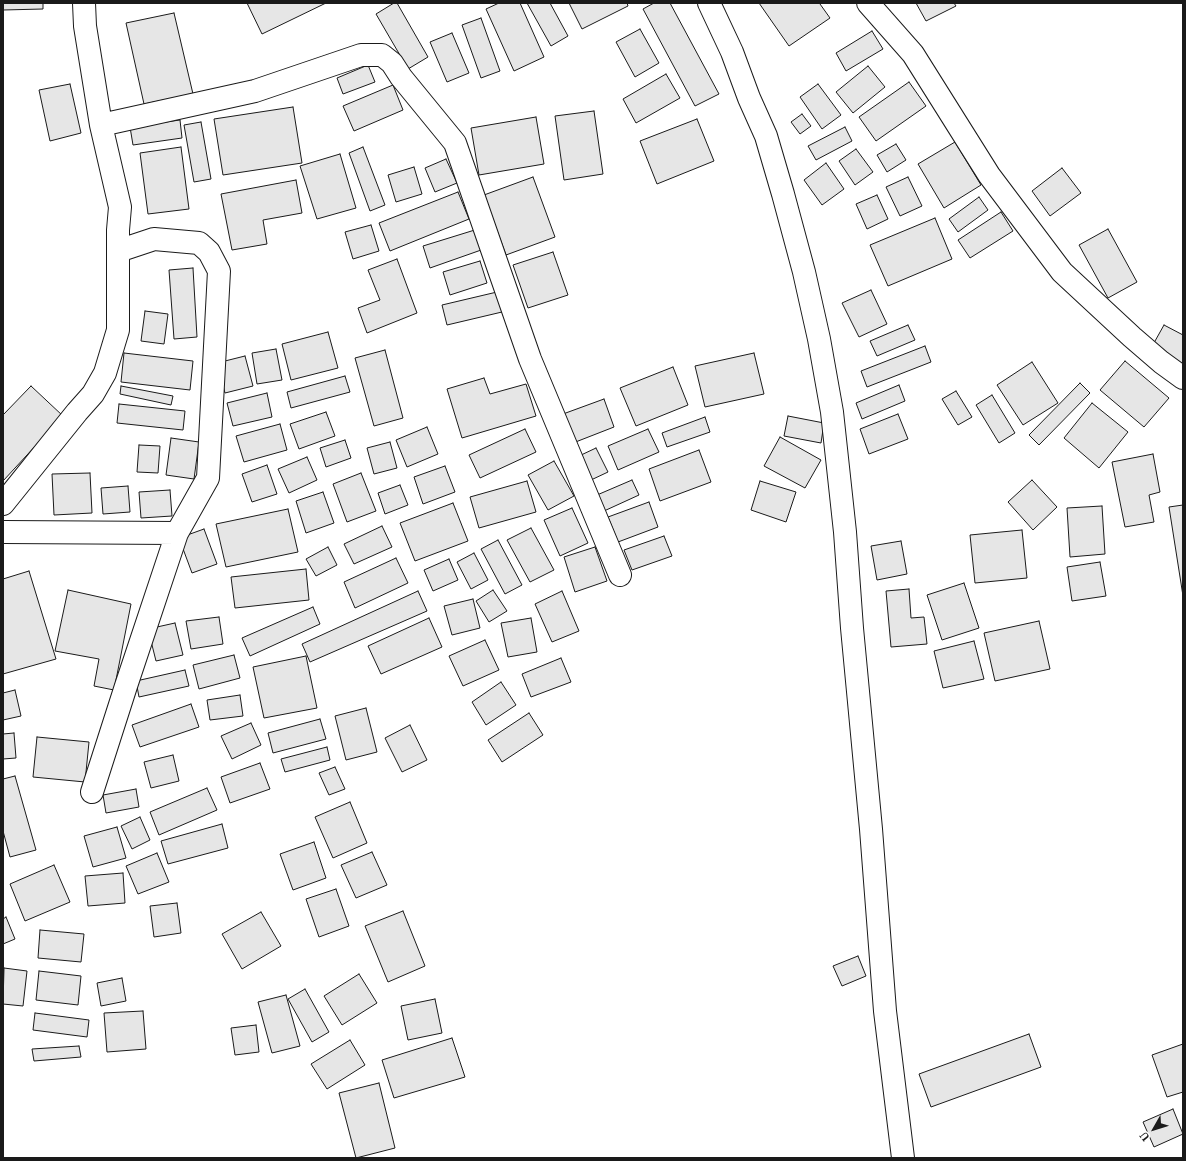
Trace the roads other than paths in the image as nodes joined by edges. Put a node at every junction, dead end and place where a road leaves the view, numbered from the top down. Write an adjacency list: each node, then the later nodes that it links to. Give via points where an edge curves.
1 (84, 3): 4 (street, via 85,26)
2 (709, 3): 12 (street, via 766,136 804,272 832,412 870,814 885,1010)
3 (868, 3): 6 (street, via 914,54 989,175 1062,272 1132,337)
4 (101, 125): 5 (street, via 120,207); 10 (street, via 255,91 361,55 382,55 392,63 455,143 530,359)
5 (118, 252): 7 (street, via 118,330 105,373 93,394); 9 (street, via 154,238 199,243 209,252 219,271 208,478)
6 (1183, 378)
7 (3, 504)
8 (3, 532): 9 (street)
9 (177, 533): 11 (street)
10 (620, 575)
11 (92, 792)
12 (903, 1158)

